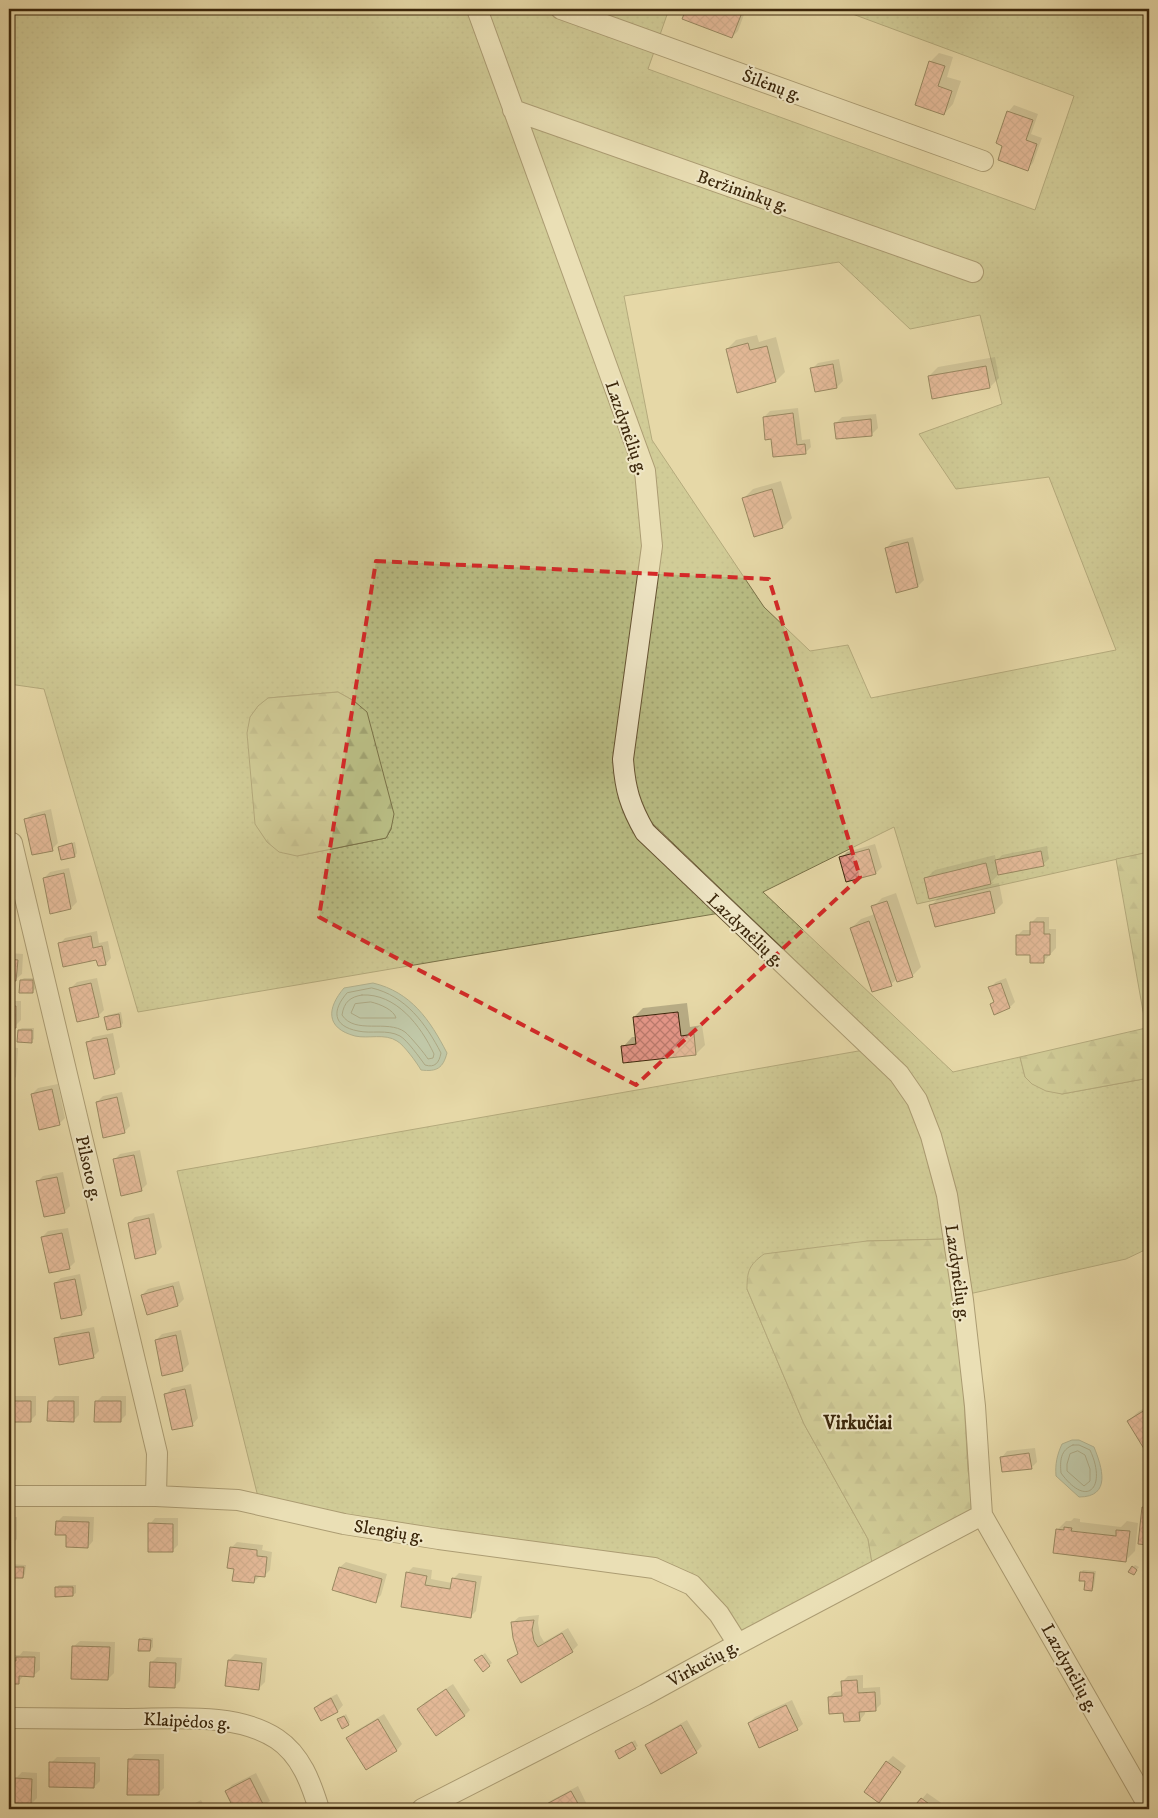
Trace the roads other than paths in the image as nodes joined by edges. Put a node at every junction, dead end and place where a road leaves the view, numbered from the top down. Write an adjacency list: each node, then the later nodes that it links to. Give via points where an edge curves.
1 (477, 9): 3 (street, Lazdynėlių g.)
2 (561, 9): 4 (street, Šilėnų g.)
3 (513, 110): 5 (street, Beržininkų g.); 9 (street, Lazdynėlių g., via 645,471 652,546 623,758 624,781 632,810 645,832 899,1074 917,1100 931,1136 946,1195 957,1262 975,1406)
4 (982, 161)
5 (973, 272)
6 (9, 844): 8 (street, Pilsoto g., via 12,843 157,1453)
7 (9, 1496): 8 (street, Slengių g.)
8 (156, 1496): 10 (street, Slengių g., via 238,1500 344,1524 654,1568 692,1585 719,1614)
9 (982, 1515): 10 (street, Virkučių g.); 12 (street, Lazdynėlių g.)
10 (738, 1644): 14 (street, Virkučių g.)
11 (9, 1718): 13 (street, Klaipėdos g., via 206,1719 251,1726 277,1739 296,1755)
12 (1149, 1807)
13 (319, 1809)
14 (422, 1809)

